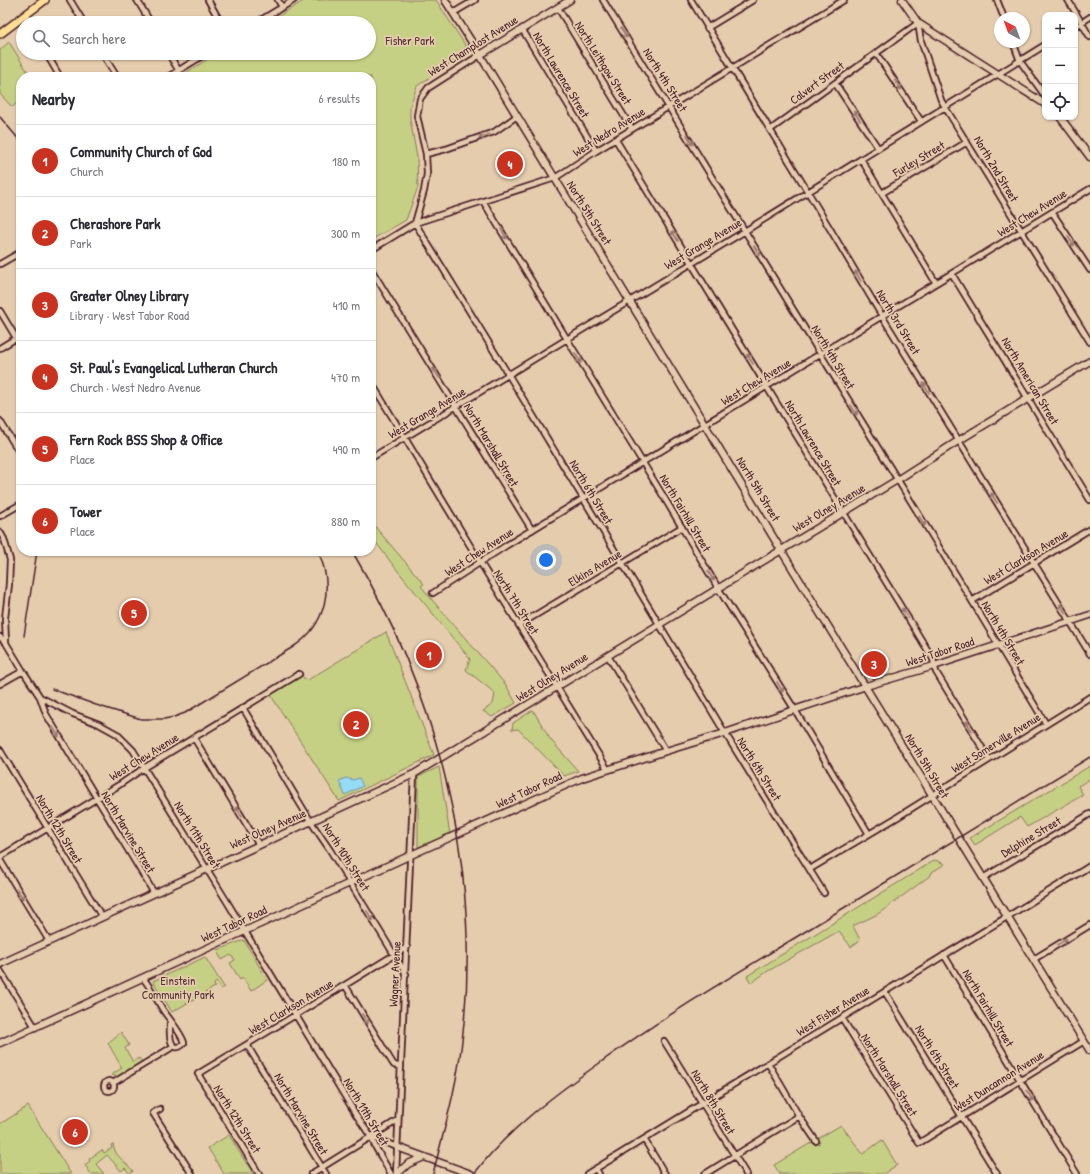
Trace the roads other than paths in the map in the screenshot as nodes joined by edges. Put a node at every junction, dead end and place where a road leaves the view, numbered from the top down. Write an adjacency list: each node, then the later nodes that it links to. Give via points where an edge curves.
1 (45, 0): 21 (main road)
2 (70, 0): 22 (street)
3 (137, 0): 23 (street)
4 (208, 0): 24 (street)
5 (278, 0): 17 (street)
6 (294, 0): 17 (street)
7 (445, 0): 20 (street, North 5th Street)
8 (475, 0): 20 (street)
9 (570, 0): 18 (street, West Champlost Avenue)
10 (604, 0): 53 (street, North 4th Street, one-way to 53)
11 (690, 0): 31 (street, North 3rd Street)
12 (753, 0): 31 (street)
13 (844, 0): 44 (street, West Nedro Avenue)
14 (902, 0): 28 (street, North 2nd Street)
15 (997, 0): 19 (street)
16 (1068, 0): 29 (street)
17 (282, 7): 25 (street)
18 (558, 8): 32 (street, West Champlost Avenue); 58 (street, North Leithgow Street)
19 (1002, 12)
20 (453, 13): 38 (street, North 5th Street)
21 (24, 16)
22 (79, 16)
23 (146, 16)
24 (217, 16)
25 (267, 16)
26 (1090, 17): 29 (street)
27 (16, 22): 33 (main road)
28 (918, 22): 37 (street, Calvert Street); 49 (street); 54 (street, North 2nd Street, via 921,41)
29 (1081, 23): 30 (street); 34 (street)
30 (1078, 25)
31 (708, 28): 44 (street, North 3rd Street)
32 (522, 29): 38 (street, West Champlost Avenue); 63 (street, North Lawrence Street)
33 (0, 34)
34 (1090, 37)
35 (1042, 47): 43 (street, West Grange Avenue)
36 (1015, 48): 43 (street)
37 (876, 53): 50 (street, Calvert Street); 57 (street, one-way to 57)
38 (480, 55): 55 (street, North 5th Street); 64 (street, West Champlost Avenue, via 429,87 420,99 417,116)
39 (50, 60): 46 (street)
40 (106, 60): 47 (street)
41 (173, 60): 45 (street)
42 (195, 60): 45 (street)
43 (1020, 61): 49 (street, West Grange Avenue); 51 (street)
44 (732, 69): 53 (street, West Nedro Avenue); 59 (street, North 3rd Street)
45 (179, 70): 48 (street)
46 (57, 72)
47 (114, 72)
48 (176, 72)
49 (998, 74): 52 (street); 54 (street, West Grange Avenue)
50 (835, 83): 59 (street, Calvert Street); 62 (street, one-way to 50)
51 (1042, 92)
52 (1042, 102)
53 (670, 107): 58 (street, West Nedro Avenue); 74 (street, North 4th Street, one-way to 74)
54 (945, 107): 57 (street, West Grange Avenue); 61 (street, North 2nd Street)
55 (517, 116): 64 (street, one-way to 64, via 494,132); 67 (street, North 5th Street)
56 (1062, 120): 65 (street)
57 (921, 121): 62 (street, West Grange Avenue)
58 (632, 129): 60 (street, West Nedro Avenue)
59 (770, 130): 69 (street, North 3rd Street)
60 (616, 140): 63 (street, West Nedro Avenue); 78 (street, North Lawrence Street, one-way to 60)
61 (967, 142): 70 (street, Furley Street); 75 (street, North 2nd Street)
62 (878, 148): 66 (street, West Grange Avenue)
63 (596, 151): 67 (street, West Nedro Avenue)
64 (426, 154): 73 (street, via 427,174)
65 (1090, 157)
66 (861, 159): 69 (street, West Grange Avenue); 70 (street)
67 (555, 178): 71 (street, West Nedro Avenue); 84 (street, North 5th Street)
68 (1090, 189): 72 (street, West Chew Avenue)
69 (808, 192): 74 (street, West Grange Avenue); 86 (street, North 3rd Street, one-way to 69)
70 (882, 193): 83 (street)
71 (484, 201): 73 (street, West Nedro Avenue); 88 (street, North Fairhill Street, one-way to 88)
72 (1052, 212): 75 (street, West Chew Avenue); 80 (street, one-way to 80)
73 (415, 223): 76 (street, West Nedro Avenue); 93 (street, North 6th Street)
74 (745, 231): 78 (street, West Grange Avenue); 91 (street, North 4th Street, one-way to 91)
75 (1021, 231): 81 (street, West Chew Avenue); 89 (street, North 2nd Street)
76 (376, 247)
77 (16, 255): 79 (street)
78 (691, 263): 84 (street, West Grange Avenue); 94 (street, North Lawrence Street, one-way to 78)
79 (0, 264)
80 (1090, 270)
81 (952, 274): 83 (street, West Chew Avenue); 96 (street, North American Street)
82 (376, 277): 97 (street, North Marshall Street, one-way to 82)
83 (936, 283): 86 (street, West Chew Avenue)
84 (630, 300): 88 (street, West Grange Avenue); 99 (street, North 5th Street)
85 (0, 311): 87 (street)
86 (882, 316): 91 (street, West Chew Avenue); 101 (street, North 3rd Street, one-way to 86)
87 (16, 338): 90 (street)
88 (567, 339): 93 (street, West Grange Avenue); 104 (street, North Fairhill Street, one-way to 104)
89 (1090, 342)
90 (0, 348)
91 (820, 354): 94 (street, West Chew Avenue); 105 (street, North 4th Street, one-way to 105)
92 (1090, 361): 96 (street, West Olney Avenue)
93 (508, 374): 97 (street, West Grange Avenue); 106 (street, North 6th Street)
94 (767, 387): 99 (street, West Chew Avenue); 109 (street, North Lawrence Street)
95 (376, 390): 100 (street, North 7th Street)
96 (1028, 398): 101 (street, West Olney Avenue); 107 (street, North American Street)
97 (456, 407): 100 (street, West Grange Avenue); 113 (street, North Marshall Street)
98 (0, 421): 102 (street)
99 (706, 424): 104 (street, West Chew Avenue); 115 (street, North 5th Street)
100 (405, 438): 103 (street, West Grange Avenue); 116 (street, North 7th Street)
101 (958, 441): 105 (street, West Olney Avenue); 118 (street, North 3rd Street, one-way to 101)
102 (16, 447)
103 (376, 455)
104 (643, 463): 106 (street, West Chew Avenue); 111 (street, North Fairhill Street)
105 (897, 480): 109 (street, West Olney Avenue); 121 (street, North 4th Street, one-way to 121)
106 (584, 499): 113 (street, West Chew Avenue); 117 (street, North 6th Street)
107 (1090, 500)
108 (16, 507): 110 (street)
109 (843, 512): 115 (street, West Olney Avenue); 131 (street, North Lawrence Street, one-way to 109, via 933,659)
110 (0, 516)
111 (682, 527): 117 (street, Elkins Avenue); 119 (street, North Fairhill Street, one-way to 119)
112 (1090, 529): 118 (street, West Clarkson Avenue)
113 (532, 530): 116 (street, West Chew Avenue)
114 (0, 532): 127 (street, North 11th Street, via 10,560 5,618)
115 (781, 550): 119 (street, West Olney Avenue); 135 (street, North 5th Street)
116 (480, 562): 120 (street, West Chew Avenue); 125 (street, North 7th Street)
117 (623, 563): 124 (street, North 6th Street); 125 (street, Elkins Avenue)
118 (1035, 563): 121 (street, West Clarkson Avenue); 123 (street, North 3rd Street, one-way to 118)
119 (718, 588): 124 (street, West Olney Avenue); 140 (street, North Fairhill Street, one-way to 140)
120 (433, 593)
121 (972, 601): 128 (street, North 4th Street)
122 (1090, 615): 123 (street, West Tabor Road)
123 (1071, 622): 128 (street, West Tabor Road); 129 (street, North 3rd Street)
124 (659, 624): 130 (street, West Olney Avenue); 142 (street, North 6th Street)
125 (519, 625): 136 (street, North 7th Street)
126 (0, 637): 127 (street)
127 (6, 643): 132 (street, North 11th Street)
128 (998, 645): 131 (street, West Tabor Road); 141 (street, North 4th Street)
129 (1090, 654)
130 (608, 656): 136 (street, West Olney Avenue); 145 (street)
131 (934, 666): 135 (street, West Tabor Road); 146 (street, North Lawrence Street, one-way to 131)
132 (23, 671): 134 (street); 137 (street, North 11th Street)
133 (299, 674): 139 (street, West Chew Avenue)
134 (0, 684)
135 (866, 686): 140 (street, West Tabor Road); 150 (street, North 5th Street)
136 (557, 687): 148 (street, North 7th Street); 149 (street, West Olney Avenue)
137 (40, 697): 147 (street, North 11th Street, via 117,734 133,750); 151 (street, North Marvine Street, one-way to 151, via 46,714)
138 (1090, 697): 141 (street, West Somerville Avenue)
139 (243, 708): 143 (street, West Chew Avenue); 153 (street, North 10th Street)
140 (795, 710): 142 (street, West Tabor Road); 155 (street, North Fairhill Street)
141 (1046, 724): 146 (street, West Somerville Avenue)
142 (725, 733): 145 (street, West Tabor Road); 162 (street, North 6th Street)
143 (194, 738): 147 (street, West Chew Avenue); 156 (street, one-way to 143)
144 (0, 750): 154 (street, North 12th Street)
145 (666, 751): 148 (street, West Tabor Road)
146 (989, 759): 150 (street, West Somerville Avenue)
147 (144, 768): 151 (street, West Chew Avenue); 161 (street, North 11th Street)
148 (608, 770): 157 (street, West Tabor Road, via 565,785)
149 (414, 774): 153 (street, West Olney Avenue); 157 (street, Wagner Avenue)
150 (932, 795): 155 (street, West Somerville Avenue); 163 (street, North 5th Street)
151 (96, 799): 154 (street, West Chew Avenue); 165 (street, North Marvine Street)
152 (1090, 814): 163 (street, Delphine Street)
153 (311, 822): 156 (street, West Olney Avenue); 164 (street, North 10th Street)
154 (48, 828): 158 (street, West Chew Avenue); 167 (street, North 12th Street)
155 (869, 834): 162 (street, West Somerville Avenue)
156 (259, 845): 161 (street, West Olney Avenue)
157 (411, 855): 164 (street, West Tabor Road); 172 (street, Wagner Avenue)
158 (0, 857)
159 (0, 860): 171 (street, one-way to 171)
160 (1090, 866): 168 (street, West Fisher Avenue)
161 (206, 869): 165 (street, West Olney Avenue); 170 (street, North 11th Street)
162 (810, 869): 166 (street, North 6th Street)
163 (983, 878): 168 (street, North 5th Street)
164 (349, 883): 170 (street, West Tabor Road); 173 (street, North 10th Street, one-way to 173)
165 (154, 893): 167 (street, West Olney Avenue)
166 (824, 893)
167 (102, 917): 171 (street, West Olney Avenue)
168 (1007, 917): 174 (street, West Fisher Avenue); 175 (street, North 5th Street)
169 (1090, 925): 175 (street, one-way to 169)
170 (245, 932): 179 (street, West Tabor Road); 182 (street, North 11th Street)
171 (49, 941): 176 (street, West Olney Avenue)
172 (407, 947): 173 (street); 178 (street, Wagner Avenue)
173 (394, 955): 178 (street, North 10th Street); 180 (street, West Clarkson Avenue)
174 (944, 955): 181 (street, West Fisher Avenue); 196 (street, North Fairhill Street)
175 (1034, 959): 188 (street, North 5th Street)
176 (0, 964)
177 (0, 970): 185 (street)
178 (406, 974): 194 (street, Wagner Avenue)
179 (143, 978): 184 (street); 185 (street, West Tabor Road)
180 (345, 986): 182 (street, West Clarkson Avenue); 194 (street, one-way to 194, via 394,1065)
181 (885, 992): 183 (street, West Fisher Avenue); 201 (street, North 6th Street)
182 (296, 1015): 190 (street, West Clarkson Avenue); 203 (street, North 11th Street)
183 (842, 1018): 193 (street, West Fisher Avenue); 206 (street, North Marshall Street)
184 (170, 1020): 191 (street, via 170,1041); 191 (street, via 184,1040 180,1047)
185 (35, 1027): 189 (street, West Tabor Road)
186 (1090, 1038): 188 (street, West Duncannon Avenue)
187 (664, 1041): 198 (street, North 8th Street)
188 (1084, 1041): 192 (street, North 5th Street); 196 (street, West Duncannon Avenue)
189 (0, 1043)
190 (247, 1045): 195 (street, West Clarkson Avenue); 210 (street, North Marvine Street)
191 (174, 1046): 197 (street)
192 (1090, 1051)
193 (768, 1063): 198 (street, West Fisher Avenue); 200 (street)
194 (401, 1067): 202 (street, Wagner Avenue)
195 (198, 1074): 213 (street, North 12th Street)
196 (1021, 1080): 201 (street, West Duncannon Avenue); 225 (street, North Fairhill Street, one-way to 225)
197 (113, 1083)
198 (702, 1103): 204 (street, West Fisher Avenue); 208 (street, North 8th Street)
199 (160, 1109): 212 (street, via 153,1113)
200 (799, 1116): 205 (street); 208 (street)
201 (962, 1117): 206 (street, West Duncannon Avenue); 224 (street, North 6th Street)
202 (398, 1120): 203 (street); 207 (street, Wagner Avenue)
203 (371, 1137): 207 (street); 210 (street); 216 (street, North 11th Street)
204 (644, 1139): 211 (street, West Fisher Avenue); 221 (street)
205 (816, 1141)
206 (919, 1143)
207 (398, 1147): 209 (street); 217 (street, Wagner Avenue)
208 (734, 1156): 222 (street); 223 (street, North 8th Street)
209 (424, 1157): 217 (street, via 408,1164); 218 (street)
210 (322, 1167): 214 (street); 215 (street, North Marvine Street)
211 (596, 1169): 219 (street, West Fisher Avenue); 220 (street)
212 (192, 1174)
213 (259, 1174)
214 (311, 1174)
215 (326, 1174)
216 (391, 1174)
217 (396, 1174)
218 (471, 1174)
219 (587, 1174)
220 (599, 1174)
221 (665, 1174)
222 (705, 1174)
223 (746, 1174)
224 (997, 1174)
225 (1077, 1174)

